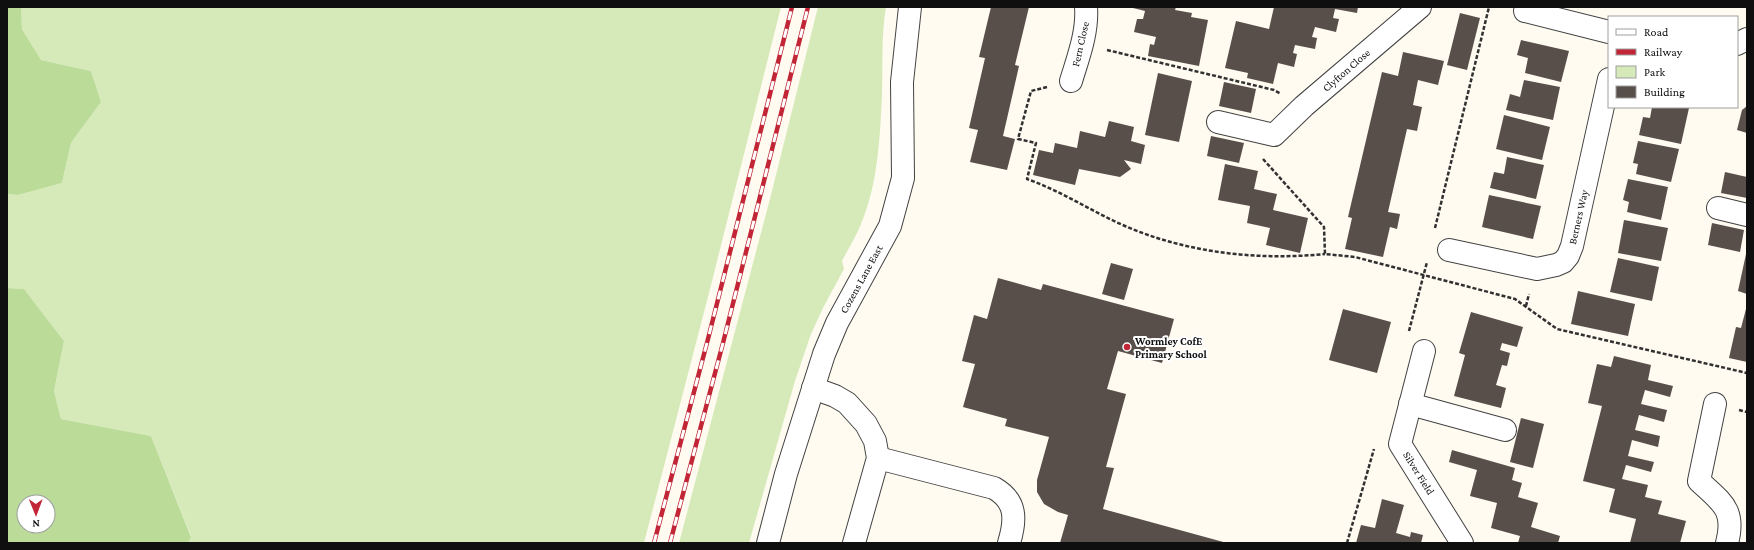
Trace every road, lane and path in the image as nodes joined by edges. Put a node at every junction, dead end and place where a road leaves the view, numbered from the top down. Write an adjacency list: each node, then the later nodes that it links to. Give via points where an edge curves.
1 (910, 7): 25 (street, Cozens Lane East, via 902,82 903,178 890,226 837,323)
2 (1086, 7): 6 (street, Fern Close)
3 (1420, 7): 12 (street, Clyfton Close)
4 (1489, 7): 17 (path)
5 (1525, 11): 7 (street)
6 (1085, 30): 10 (street, Fern Close); 12 (path, via 1108,51 1274,90)
7 (1608, 32)
8 (1747, 39): 9 (street)
9 (1738, 44)
10 (1071, 81): 19 (path, via 1031,91 1018,139 1036,143 1027,179 1047,186 1115,222 1185,246 1260,256)
11 (1608, 84): 18 (street, Berners Way, via 1572,246 1563,262 1537,269)
12 (1304, 106): 14 (street, Clyfton Close)
13 (1218, 122): 14 (street)
14 (1274, 135): 19 (path, via 1260,155 1324,227)
15 (1718, 208): 16 (street)
16 (1747, 215)
17 (1435, 229)
18 (1449, 250)
19 (1325, 254): 21 (path, via 1355,257)
20 (1427, 260): 21 (path)
21 (1424, 275): 22 (path); 24 (path, via 1514,299 1557,329)
22 (1407, 336)
23 (1424, 351): 26 (street, Silver Field)
24 (1747, 373)
25 (813, 388): 30 (street, via 847,403 858,413 875,441); 31 (street, Cozens Lane East)
26 (1410, 404): 28 (street); 35 (street, Silver Field, via 1400,444)
27 (1715, 404): 36 (street, via 1699,481 1728,512 1731,524)
28 (1506, 430)
29 (1374, 447): 34 (path)
30 (878, 458): 32 (street); 33 (street, via 994,488 1004,494 1013,510 1014,521)
31 (768, 543)
32 (854, 543)
33 (1009, 543)
34 (1347, 543)
35 (1462, 543)
36 (1727, 543)

